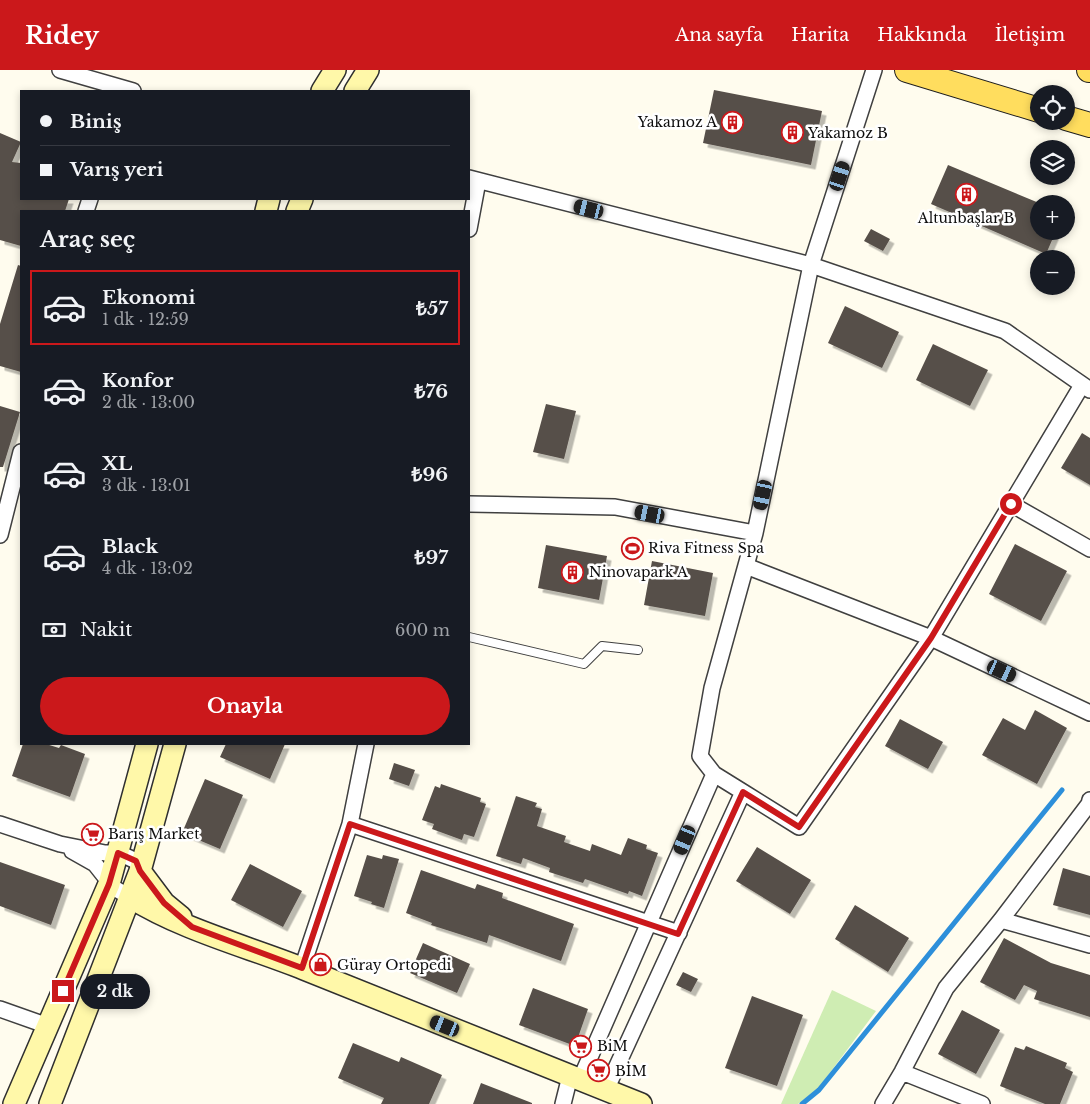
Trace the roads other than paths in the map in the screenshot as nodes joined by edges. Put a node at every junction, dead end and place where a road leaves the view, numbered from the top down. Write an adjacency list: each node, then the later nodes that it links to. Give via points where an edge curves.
1 (60, 70): 6 (street)
2 (334, 70): 7 (street)
3 (368, 70): 8 (street)
4 (874, 70): 14 (street)
5 (907, 70): 9 (main road)
6 (124, 90)
7 (323, 90)
8 (356, 90)
9 (1030, 107)
10 (1075, 121): 11 (main road)
11 (1090, 125)
12 (473, 180): 13 (street); 14 (street)
13 (470, 217)
14 (811, 266): 15 (street, via 1005,331); 20 (street)
15 (1086, 387): 19 (street)
16 (20, 456): 17 (street)
17 (11, 489): 21 (street)
18 (470, 504): 20 (street, via 616,507)
19 (1011, 504): 22 (street); 25 (street)
20 (755, 533): 23 (street)
21 (0, 535)
22 (1090, 549)
23 (746, 566): 25 (street); 31 (street, via 712,688 700,756)
24 (470, 637): 26 (lane, via 584,664 602,646)
25 (931, 638): 27 (street); 32 (street, via 799,827)
26 (638, 650)
27 (1090, 713)
28 (147, 745): 37 (street)
29 (175, 745): 38 (street)
30 (366, 745): 35 (street)
31 (714, 774): 32 (street); 42 (street)
32 (743, 792): 44 (street)
33 (1090, 800): 41 (street)
34 (0, 824): 36 (street)
35 (350, 824): 42 (street); 46 (street)
36 (60, 844): 37 (street); 39 (street, via 95,864)
37 (118, 853): 38 (street, via 136,861); 39 (street)
38 (140, 871): 40 (street); 43 (street, via 164,903)
39 (109, 884): 40 (street); 48 (street)
40 (130, 897): 43 (street, via 150,910); 53 (street)
41 (1001, 920): 45 (street); 49 (street, via 946,988)
42 (649, 923): 44 (street); 50 (street)
43 (192, 927): 46 (street)
44 (678, 934): 51 (street)
45 (1090, 945)
46 (302, 968): 50 (street)
47 (0, 1009): 48 (street)
48 (48, 1026): 52 (street)
49 (902, 1072): 57 (street); 58 (street)
50 (575, 1078): 51 (street); 54 (street)
51 (606, 1090): 55 (street); 56 (street)
52 (14, 1104)
53 (50, 1104)
54 (563, 1104)
55 (642, 1104)
56 (659, 1104)
57 (882, 1104)
58 (982, 1104)

